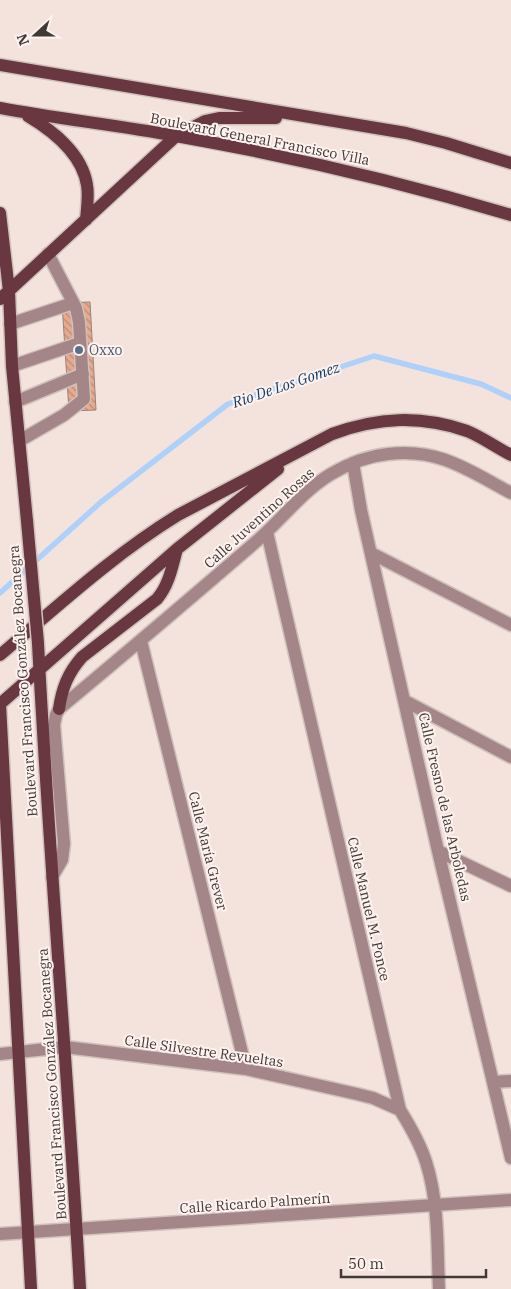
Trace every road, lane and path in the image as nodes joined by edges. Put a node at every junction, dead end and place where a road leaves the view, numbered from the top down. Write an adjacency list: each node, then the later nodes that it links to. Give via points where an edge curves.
1 (0, 66): 4 (main road, Boulevard General Francisco Villa)
2 (0, 108): 3 (main road, Boulevard General Francisco Villa)
3 (21, 112): 5 (main road, Boulevard General Francisco Villa); 9 (main road, via 56,135 72,154 86,182)
4 (353, 124): 5 (main road, via 297,118 219,118 205,121); 6 (main road, Boulevard General Francisco Villa, via 406,133)
5 (176, 136): 8 (main road, Boulevard General Francisco Villa, via 370,176); 9 (main road)
6 (511, 163)
7 (0, 213): 11 (main road, Boulevard Francisco González Bocanegra)
8 (511, 216)
9 (86, 220): 10 (main road)
10 (48, 254): 11 (main road); 12 (street)
11 (4, 295): 13 (main road, Boulevard Francisco González Bocanegra)
12 (73, 303): 13 (street); 14 (street, via 79,322)
13 (10, 324): 15 (main road, Boulevard Francisco González Bocanegra)
14 (80, 343): 15 (street); 16 (street)
15 (12, 366): 17 (main road, Boulevard Francisco González Bocanegra)
16 (82, 374): 17 (street); 18 (street, via 83,401)
17 (15, 402): 18 (main road, Boulevard Francisco González Bocanegra)
18 (19, 441): 29 (main road, Boulevard Francisco González Bocanegra, bridge)
19 (304, 449): 20 (main road, via 356,425 385,420 425,420 469,432); 24 (main road); 28 (main road, via 178,516 128,548)
20 (511, 455)
21 (353, 462): 22 (street, Calle Juventino Rosas, via 386,454 418,453 449,460); 23 (street, Calle Juventino Rosas, via 329,475); 25 (street, Calle Fresno de las Arboledas)
22 (511, 493)
23 (267, 532): 27 (street, Calle Juventino Rosas); 46 (street, Calle Manuel M. Ponce)
24 (177, 549): 29 (main road); 32 (main road, via 163,592 82,657 65,681)
25 (371, 553): 26 (street); 30 (street, Calle Fresno de las Arboledas)
26 (511, 625)
27 (141, 641): 32 (street, Calle Juventino Rosas); 43 (street, Calle María Grever)
28 (0, 654)
29 (40, 670): 31 (main road); 38 (main road, Boulevard Francisco González Bocanegra)
30 (405, 701): 33 (street); 36 (street, Calle Fresno de las Arboledas)
31 (0, 704): 34 (main road, Boulevard Francisco González Bocanegra)
32 (59, 709): 38 (street, Boulevard Francisco González Bocanegra, via 54,725 64,844 62,860)
33 (511, 757)
34 (2, 788): 37 (main road, Boulevard Francisco González Bocanegra)
35 (0, 846): 37 (street)
36 (438, 851): 39 (street); 45 (street, Calle Fresno de las Arboledas)
37 (9, 870): 41 (main road, Boulevard Francisco González Bocanegra)
38 (52, 877): 40 (main road, Boulevard Francisco González Bocanegra)
39 (511, 886)
40 (65, 1047): 41 (street, Calle Silvestre Revueltas); 43 (street, Calle Silvestre Revueltas); 50 (main road, Boulevard Francisco González Bocanegra)
41 (18, 1052): 42 (street, Calle Silvestre Revueltas); 51 (main road, Boulevard Francisco González Bocanegra)
42 (0, 1054)
43 (246, 1069): 46 (street, Calle Silvestre Revueltas, via 373,1098)
44 (511, 1081): 45 (street)
45 (493, 1082): 47 (street, Calle Fresno de las Arboledas)
46 (400, 1110): 49 (street, Calle Manuel M. Ponce, via 426,1161)
47 (511, 1158)
48 (511, 1200): 49 (street, Calle Ricardo Palmerín)
49 (435, 1206): 50 (street, Calle Ricardo Palmerín); 55 (street, Calle Manuel M. Ponce)
50 (77, 1230): 51 (street, Calle Ricardo Palmerín); 54 (main road, Boulevard Francisco González Bocanegra)
51 (27, 1233): 52 (street, Calle Ricardo Palmerín); 53 (main road, Boulevard Francisco González Bocanegra)
52 (0, 1234)
53 (31, 1289)
54 (80, 1289)
55 (439, 1289)

